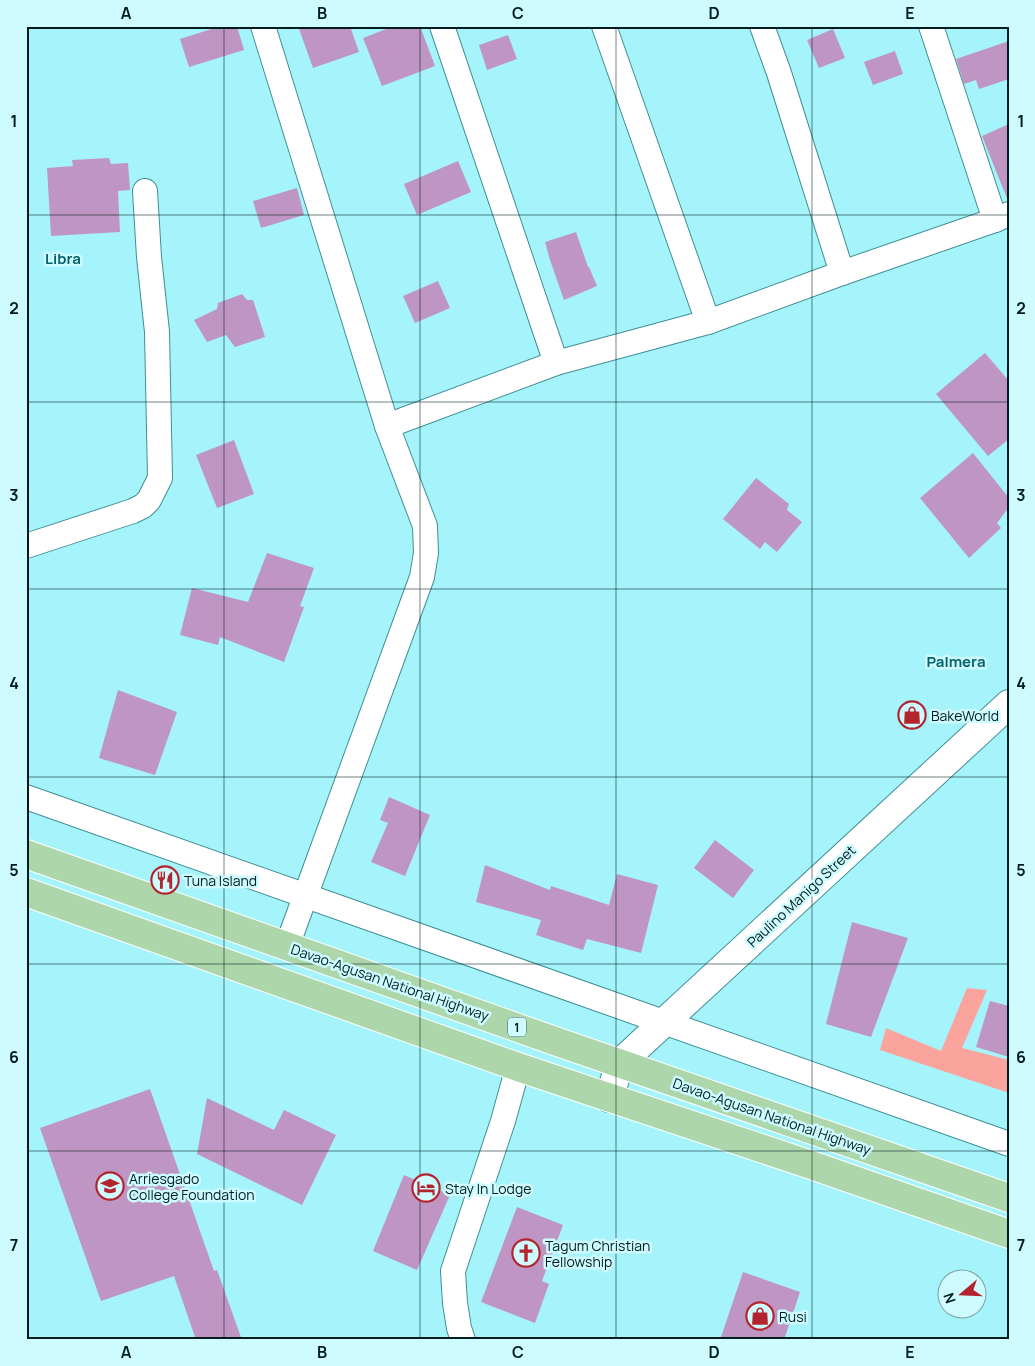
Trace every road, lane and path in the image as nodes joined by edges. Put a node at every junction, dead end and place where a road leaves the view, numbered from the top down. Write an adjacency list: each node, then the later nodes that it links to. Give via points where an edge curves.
1 (263, 26): 11 (street)
2 (442, 26): 10 (street)
3 (604, 26): 9 (street)
4 (762, 26): 8 (street)
5 (931, 26): 7 (street)
6 (145, 191): 12 (street, via 157,332 160,478 143,506)
7 (1002, 217): 8 (street)
8 (842, 273): 9 (street)
9 (708, 322): 10 (street)
10 (556, 363): 11 (street)
11 (387, 426): 17 (street, via 425,526 426,553 422,577)
12 (26, 546)
13 (1009, 704): 19 (street, Paulino Manigo Street)
14 (26, 797): 17 (street)
15 (26, 854): 18 (highway, Davao-Agusan National Highway / 1)
16 (26, 892): 21 (highway)
17 (306, 896): 18 (street); 19 (street)
18 (287, 946): 20 (highway, Davao-Agusan National Highway / 1)
19 (664, 1022): 20 (street, Paulino Manigo Street); 23 (street)
20 (620, 1063): 22 (street, Paulino Manigo Street); 24 (highway, Davao-Agusan National Highway / 1)
21 (518, 1067): 22 (highway); 26 (street, via 453,1271 455,1303)
22 (609, 1098): 25 (highway, via 817,1166)
23 (1009, 1144)
24 (1009, 1198)
25 (1009, 1234)
26 (464, 1340)

